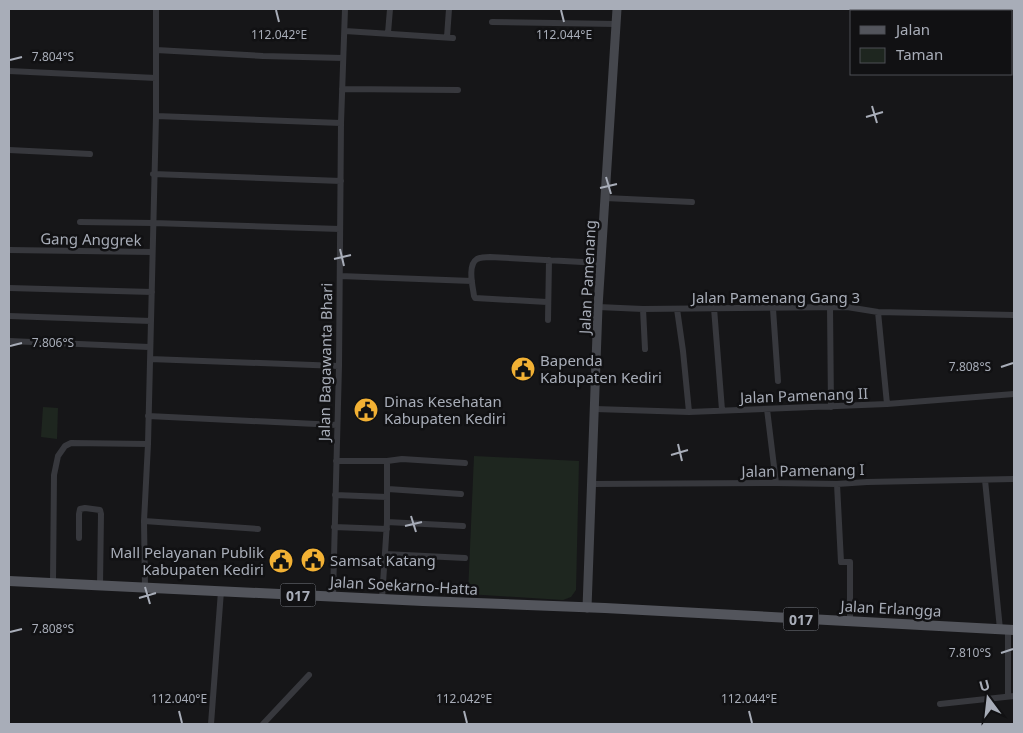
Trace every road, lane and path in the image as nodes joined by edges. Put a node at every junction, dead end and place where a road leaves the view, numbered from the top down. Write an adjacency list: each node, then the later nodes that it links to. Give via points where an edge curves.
1 (156, 9): 10 (street)
2 (345, 9): 8 (street, Jalan Bagawanta Bhari)
3 (390, 9): 9 (street)
4 (449, 9): 9 (street, via 450,38)
5 (617, 9): 7 (main road, Jalan Pamenang)
6 (492, 22): 7 (street)
7 (616, 24): 22 (main road, Jalan Pamenang)
8 (345, 31): 9 (street); 11 (street, Jalan Bagawanta Bhari)
9 (388, 33)
10 (156, 50): 11 (street); 13 (street)
11 (343, 58): 14 (street, Jalan Bagawanta Bhari)
12 (9, 71): 13 (street)
13 (156, 78): 16 (street)
14 (342, 89): 15 (street); 17 (street, Jalan Bagawanta Bhari)
15 (458, 90)
16 (156, 116): 17 (street); 20 (street)
17 (341, 123): 21 (street, Jalan Bagawanta Bhari)
18 (9, 150): 19 (street)
19 (90, 154)
20 (153, 174): 21 (street); 25 (street)
21 (341, 181): 26 (street, Jalan Bagawanta Bhari)
22 (605, 198): 23 (street); 30 (main road, Jalan Pamenang)
23 (692, 202)
24 (80, 222): 25 (street)
25 (153, 223): 26 (street); 28 (street)
26 (340, 230): 31 (street, Jalan Bagawanta Bhari)
27 (9, 250): 28 (street, Gang Anggrek)
28 (152, 252): 34 (street)
29 (549, 260): 30 (street); 32 (street, via 478,258 471,270); 35 (street)
30 (601, 262): 36 (main road, Jalan Pamenang)
31 (340, 276): 32 (street); 51 (street, Jalan Bagawanta Bhari)
32 (472, 281): 35 (street, via 474,296 480,300)
33 (9, 288): 34 (street)
34 (152, 292): 45 (street)
35 (548, 302): 46 (street)
36 (598, 307): 39 (street, Jalan Pamenang Gang 3); 56 (main road, Jalan Pamenang)
37 (830, 307): 41 (street, Jalan Pamenang Gang 3); 42 (street, Jalan Pamenang Gang 3); 55 (street)
38 (714, 308): 40 (street, Jalan Pamenang Gang 3); 41 (street, Jalan Pamenang Gang 3); 58 (street)
39 (643, 309): 40 (street, Jalan Pamenang Gang 3); 49 (street)
40 (677, 309): 59 (street)
41 (773, 309): 52 (street)
42 (878, 312): 43 (street, Jalan Pamenang Gang 3); 54 (street)
43 (1014, 315)
44 (9, 316): 45 (street)
45 (151, 320): 48 (street)
46 (548, 320)
47 (9, 341): 48 (street)
48 (150, 346): 50 (street)
49 (645, 350)
50 (150, 359): 51 (street); 60 (street)
51 (338, 366): 61 (street, Jalan Bagawanta Bhari)
52 (778, 381)
53 (1014, 394): 54 (street, Jalan Pamenang II)
54 (887, 404): 55 (street, Jalan Pamenang II)
55 (831, 407): 57 (street, Jalan Pamenang II)
56 (595, 409): 59 (street, Jalan Pamenang II); 69 (main road, Jalan Pamenang)
57 (767, 409): 58 (street, Jalan Pamenang II); 68 (street)
58 (722, 410): 59 (street, Jalan Pamenang II)
59 (689, 412)
60 (148, 416): 61 (street); 62 (street)
61 (337, 425): 63 (street, Jalan Bagawanta Bhari)
62 (148, 444): 74 (street); 83 (street, via 71,443 61,451 54,475)
63 (336, 461): 64 (street); 73 (street, Jalan Bagawanta Bhari)
64 (387, 462): 65 (street, via 402,459); 71 (street)
65 (465, 463)
66 (1014, 479): 67 (street, Jalan Pamenang I)
67 (985, 480): 70 (street, Jalan Pamenang I); 91 (street)
68 (776, 483): 69 (street, Jalan Pamenang I); 70 (street, Jalan Pamenang I)
69 (592, 484): 89 (main road, Jalan Pamenang)
70 (837, 484): 90 (street, via 841,562 850,562)
71 (388, 493): 72 (street); 73 (street); 75 (street)
72 (462, 494)
73 (335, 495): 77 (street, Jalan Bagawanta Bhari)
74 (144, 521): 78 (street); 85 (street)
75 (387, 525): 76 (street); 77 (street); 80 (street)
76 (463, 526)
77 (334, 527): 87 (street, Jalan Bagawanta Bhari)
78 (258, 529)
79 (79, 538): 84 (street, via 80,510 100,510)
80 (385, 554): 81 (street); 88 (street)
81 (465, 558)
82 (9, 581): 83 (main road, Jalan Soekarno-Hatta / 017)
83 (53, 582): 84 (main road, Jalan Soekarno-Hatta / 017)
84 (100, 585): 85 (main road, Jalan Soekarno-Hatta / 017)
85 (144, 587): 86 (main road, Jalan Soekarno-Hatta / 017)
86 (221, 591): 87 (main road, Jalan Soekarno-Hatta / 017); 95 (street)
87 (333, 596): 88 (main road, Jalan Soekarno-Hatta / 017)
88 (382, 599): 89 (main road, Jalan Soekarno-Hatta / 017)
89 (587, 608): 90 (main road, Jalan Erlangga / 017)
90 (850, 622): 91 (main road, Jalan Erlangga / 017)
91 (1007, 629): 93 (street)
92 (309, 675): 96 (street)
93 (1011, 696): 94 (street)
94 (940, 704)
95 (211, 724)
96 (263, 724)

